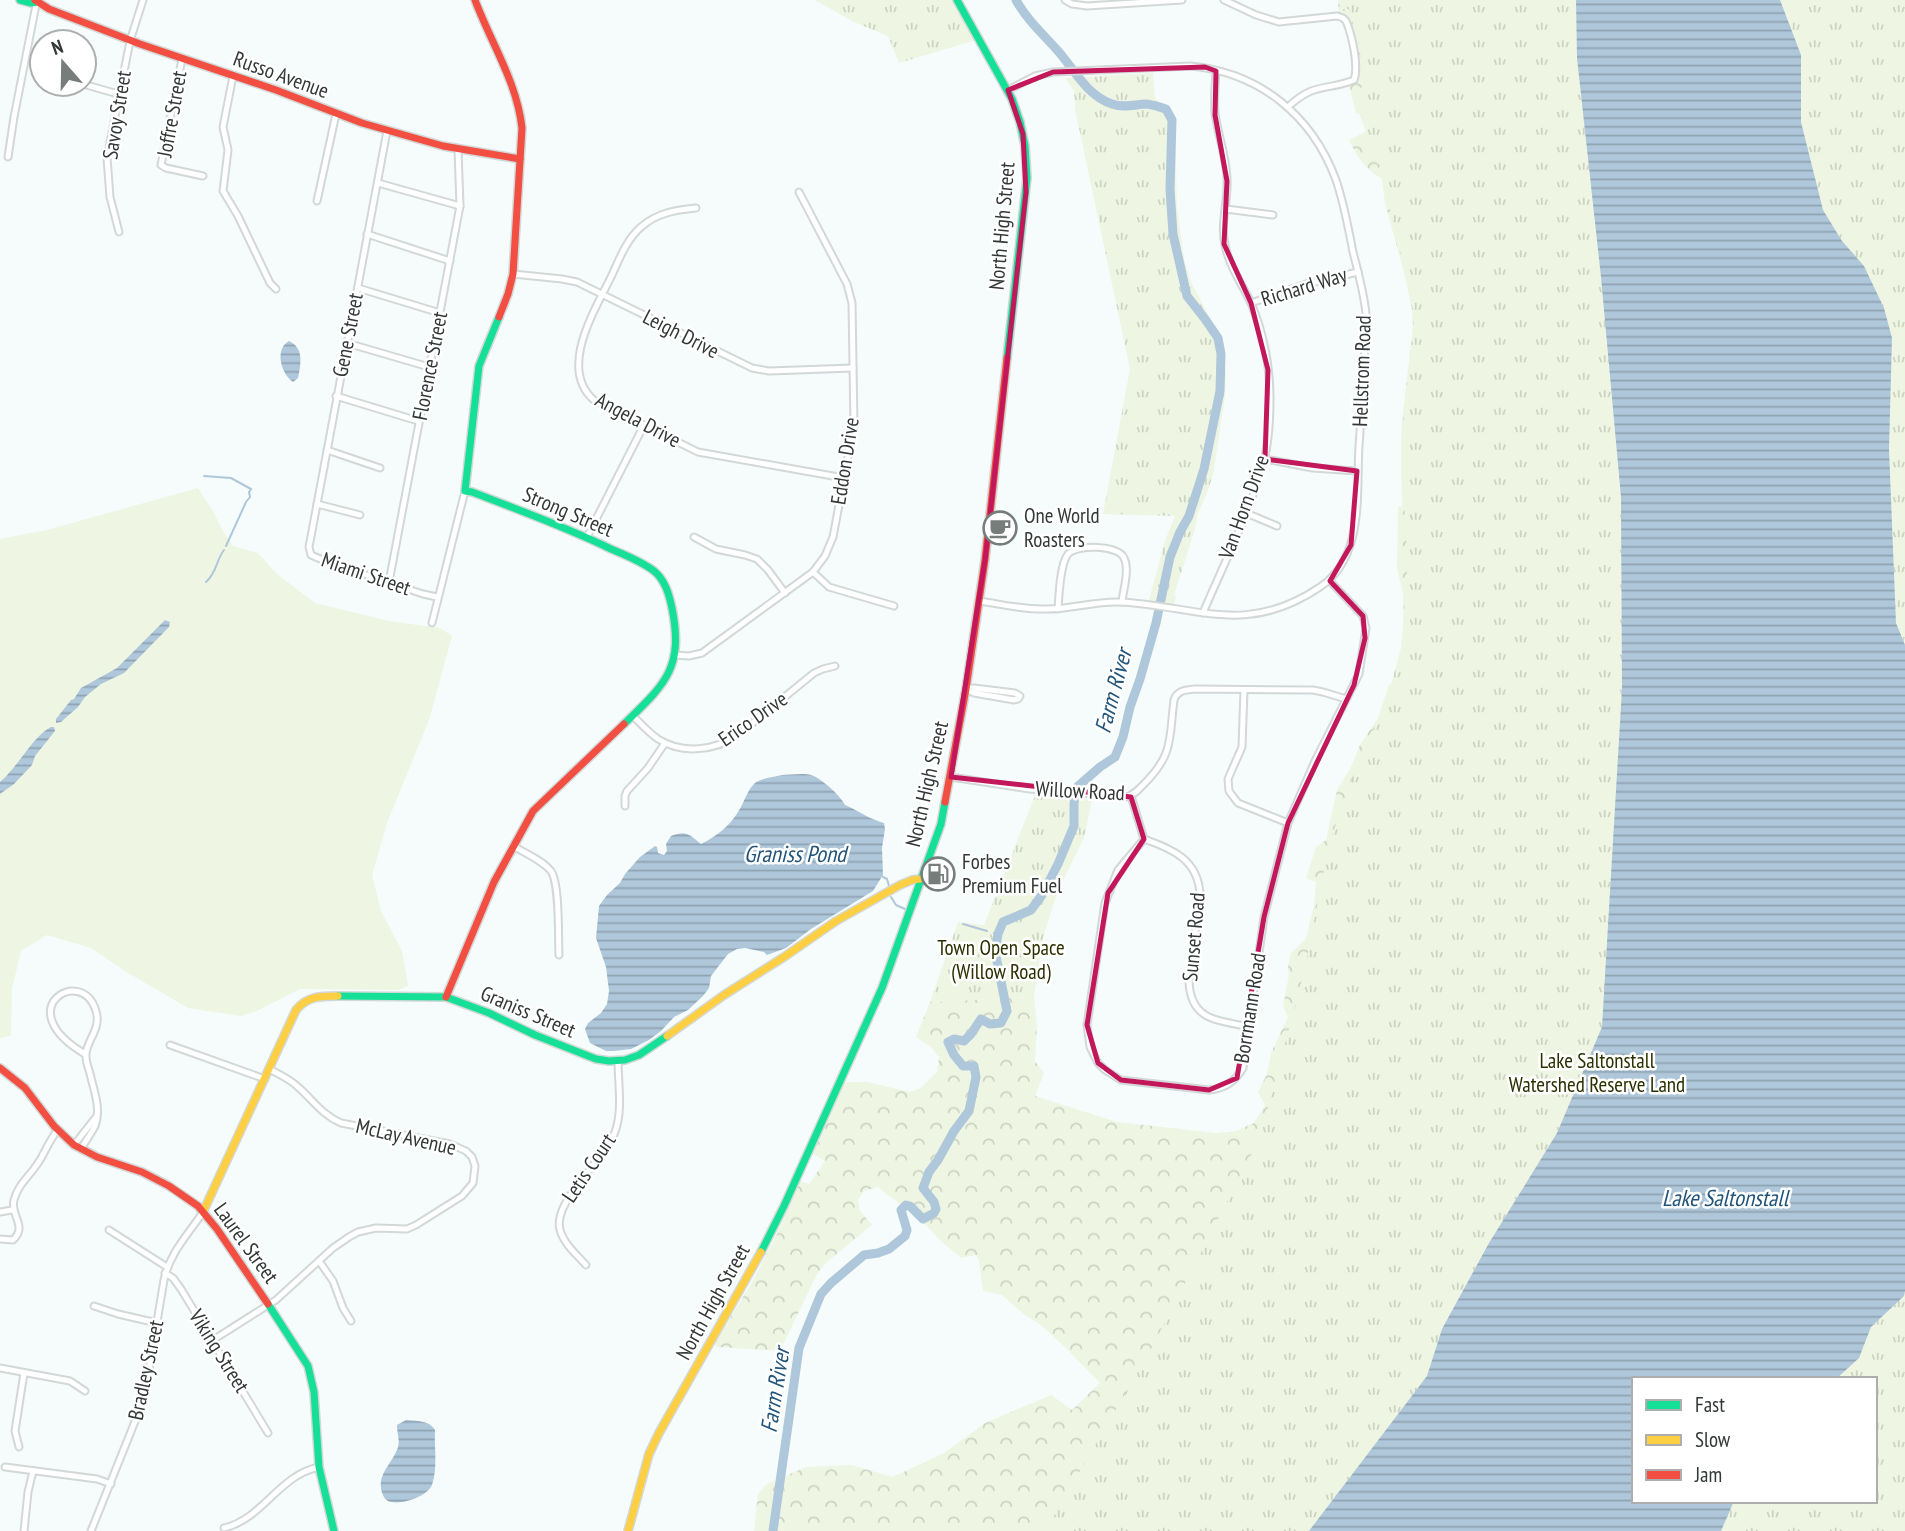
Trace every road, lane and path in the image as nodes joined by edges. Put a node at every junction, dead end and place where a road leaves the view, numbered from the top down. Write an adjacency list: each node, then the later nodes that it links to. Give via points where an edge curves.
1 (20, 0): 9 (street, Russo Avenue)
2 (143, 0): 10 (street, Savoy Street)
3 (475, 0): 22 (street, via 518,106)
4 (957, 0): 15 (street, North High Street)
5 (1065, 0): 6 (street, via 1087,6)
6 (1166, 0): 7 (street)
7 (1182, 0)
8 (1224, 0): 17 (street, via 1279,22 1332,16 1347,23 1355,78 1308,91)
9 (37, 1): 10 (street, Russo Avenue); 21 (street)
10 (130, 41): 11 (street, Russo Avenue); 16 (street, Savoy Street)
11 (181, 58): 13 (street, Russo Avenue); 23 (street, Joffre Street, via 161,165)
12 (1216, 71): 15 (street, Hellstrom Road, via 1190,66 1060,71 1035,76); 17 (street, Hellstrom Road, via 1234,75); 29 (street, Van Horn Drive, via 1215,114 1226,165)
13 (233, 76): 18 (street, Russo Avenue); 37 (street, via 223,127 228,150 223,191)
14 (98, 88): 16 (street)
15 (1008, 90): 65 (street, North High Street, via 1023,134 1027,178)
16 (118, 94): 31 (street, Savoy Street, via 107,158)
17 (1289, 107): 34 (street, Hellstrom Road, via 1332,170)
18 (336, 114): 19 (street, Russo Avenue); 26 (street)
19 (387, 131): 20 (street, Russo Avenue); 24 (street, Gene Street)
20 (458, 149): 22 (street, Russo Avenue); 27 (street, Florence Street)
21 (8, 157)
22 (520, 159): 35 (street)
23 (203, 176)
24 (378, 183): 27 (street); 32 (street, Gene Street)
25 (799, 192): 43 (street, Eddon Drive, via 850,291)
26 (317, 201)
27 (460, 206): 33 (street, Florence Street)
28 (696, 208): 38 (street, Angela Drive, via 665,213 638,230)
29 (1226, 209): 30 (street); 39 (street, Van Horn Drive, via 1224,244)
30 (1273, 215)
31 (119, 232)
32 (368, 234): 33 (street); 36 (street, Gene Street)
33 (450, 261): 40 (street, Florence Street)
34 (1358, 272): 39 (street, Richard Way); 50 (street, Hellstrom Road, via 1366,330)
35 (513, 274): 38 (street, Leigh Drive, via 570,280); 52 (street, via 479,366)
36 (358, 288): 40 (street); 41 (street, Gene Street)
37 (276, 289)
38 (603, 295): 43 (street, Leigh Drive, via 752,368); 46 (street, Angela Drive, via 583,335 581,381 595,401)
39 (1251, 303): 48 (street, Van Horn Drive, via 1268,370)
40 (440, 313): 42 (street, Florence Street)
41 (347, 343): 42 (street); 44 (street, Gene Street)
42 (429, 367): 45 (street, Florence Street)
43 (853, 368): 51 (street, Eddon Drive, via 854,425)
44 (336, 396): 45 (street); 47 (street, Gene Street)
45 (418, 421): 62 (street, Florence Street)
46 (644, 425): 51 (street, Angela Drive, via 698,452); 57 (street)
47 (327, 450): 49 (street); 53 (street, Gene Street)
48 (1265, 459): 50 (street); 54 (street, Van Horn Drive)
49 (380, 468)
50 (1357, 471): 61 (street, Hellstrom Road, via 1351,545)
51 (844, 478): 60 (street, Eddon Drive, via 833,537)
52 (465, 491): 57 (street, Strong Street); 64 (street)
53 (317, 503): 55 (street); 59 (street, Gene Street)
54 (1246, 513): 56 (street); 69 (street, Van Horn Drive)
55 (360, 515)
56 (1278, 526)
57 (587, 537): 71 (street, Strong Street, via 659,575 674,623)
58 (694, 537): 63 (street, via 716,549 757,559)
59 (309, 539): 62 (street, Miami Street, via 309,550 316,558)
60 (813, 572): 63 (street, Eddon Drive); 67 (street, via 829,587)
61 (1329, 580): 69 (street, Hellstrom Road, via 1278,608 1243,616); 75 (street, Borrmann Road, via 1365,622 1361,666)
62 (389, 582): 64 (street, Miami Street)
63 (785, 593): 71 (street, Eddon Drive, via 702,653)
64 (437, 597): 70 (street)
65 (979, 601): 68 (street, Hellstrom Road); 73 (street, North High Street)
66 (1122, 602): 68 (street, Hellstrom Road); 68 (street, via 1123,555 1117,550 1082,548 1066,558); 69 (street, Hellstrom Road)
67 (894, 606)
68 (1058, 609)
69 (1203, 613)
70 (432, 623)
71 (675, 655): 76 (street, Strong Street, via 661,686)
72 (835, 666): 77 (street, Erico Drive, via 814,673 726,742 694,749)
73 (966, 689): 73 (street, via 1014,700 1020,696 1015,693); 78 (street, North High Street)
74 (1244, 690): 75 (street, Willow Road, via 1313,690); 79 (street, Willow Road, via 1178,693 1166,755); 81 (street, via 1242,747 1228,779 1229,791 1238,803)
75 (1346, 699): 81 (street, Borrmann Road)
76 (633, 716): 77 (street); 83 (street, Strong Street, via 537,806)
77 (665, 743): 80 (street, via 627,791)
78 (951, 777): 79 (street, Willow Road, via 1065,793); 84 (street, North High Street)
79 (1131, 796): 82 (street)
80 (625, 806)
81 (1289, 824): 87 (street, Borrmann Road, via 1264,917)
82 (1144, 839): 87 (street, Sunset Road, via 1180,855 1199,881 1189,982 1194,1004 1211,1018); 87 (street, Borrmann Road, via 1118,870 1105,903 1087,1025 1093,1055 1121,1080 1214,1090 1233,1082 1243,1068)
83 (513, 846): 85 (street, via 553,876); 86 (street, Strong Street)
84 (921, 879): 90 (street, via 908,881 847,915 652,1048); 122 (street, North High Street, via 882,988 784,1206 649,1454)
85 (559, 955)
86 (446, 997): 90 (street, Graniss Street, via 596,1059); 92 (street, Graniss Street, via 307,999 297,1009)
87 (1249, 1027)
88 (170, 1045): 93 (street)
89 (85, 1054): 89 (street, via 96,1027 96,1011 88,997 72,990 53,1000 52,1021 62,1038); 95 (street, via 97,1099 96,1123)
90 (618, 1061): 102 (street, Letis Court, via 616,1131 560,1214 564,1239)
91 (0, 1068): 94 (street, Laurel Street, via 25,1088)
92 (269, 1069): 93 (street, Graniss Street); 101 (street, McLay Avenue, via 290,1079 318,1109 341,1123 458,1146 475,1163 468,1190 425,1220 407,1229 358,1232)
93 (265, 1079): 98 (street, Graniss Street)
94 (58, 1130): 95 (street, Laurel Street); 96 (street, via 18,1188)
95 (78, 1147): 98 (street, Laurel Street, via 154,1178)
96 (12, 1209): 97 (street); 100 (street, via 18,1235 13,1240)
97 (0, 1212)
98 (203, 1212): 103 (street, Bradley Street); 104 (street, Laurel Street)
99 (109, 1230): 103 (street, Viking Street)
100 (0, 1239)
101 (319, 1261): 104 (street, McLay Avenue); 106 (street)
102 (586, 1265)
103 (166, 1270): 107 (street, Bradley Street); 108 (street, Viking Street)
104 (269, 1304): 108 (street, McLay Avenue); 115 (street, Laurel Street, via 310,1372)
105 (94, 1306): 107 (street)
106 (351, 1321)
107 (157, 1323): 117 (street, Bradley Street, via 144,1399)
108 (213, 1340): 112 (street, Viking Street)
109 (0, 1368): 110 (street)
110 (24, 1373): 111 (street, via 70,1381); 113 (street, via 15,1431)
111 (85, 1391)
112 (268, 1433)
113 (19, 1447)
114 (5, 1467): 116 (street)
115 (319, 1468): 118 (street, via 299,1473 249,1517); 121 (street, Laurel Street)
116 (33, 1471): 117 (street); 119 (street)
117 (111, 1484): 120 (street, Bradley Street)
118 (224, 1528)
119 (24, 1531)
120 (91, 1531)
121 (334, 1531)
122 (628, 1531)

